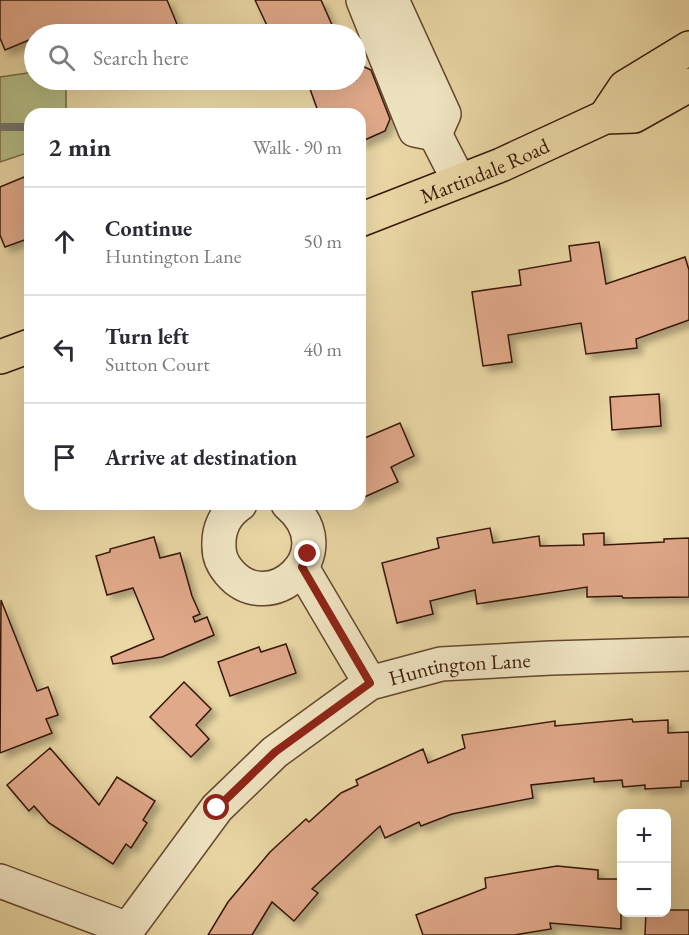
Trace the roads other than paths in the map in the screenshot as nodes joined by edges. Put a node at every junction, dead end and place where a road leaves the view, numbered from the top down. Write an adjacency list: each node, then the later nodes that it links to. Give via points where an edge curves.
1 (363, 0): 6 (street, via 415,130)
2 (392, 0): 6 (street, via 444,114)
3 (689, 48): 5 (main road, via 625,87)
4 (689, 85): 5 (main road, Martindale Road, via 634,116)
5 (605, 117): 7 (main road, Martindale Road)
6 (435, 134): 7 (street)
7 (459, 182): 8 (main road, Martindale Road)
8 (366, 218)
9 (24, 348): 10 (main road)
10 (0, 357)
11 (232, 510): 13 (street, via 218,535 224,565 234,577 247,585 278,586)
12 (295, 510): 13 (street, via 309,539)
13 (302, 567): 15 (street)
14 (689, 654): 15 (street, Huntington Lane, via 441,664)
15 (370, 683): 17 (street, Huntington Lane, via 275,752 217,808)
16 (0, 881): 17 (street)
17 (127, 932)

